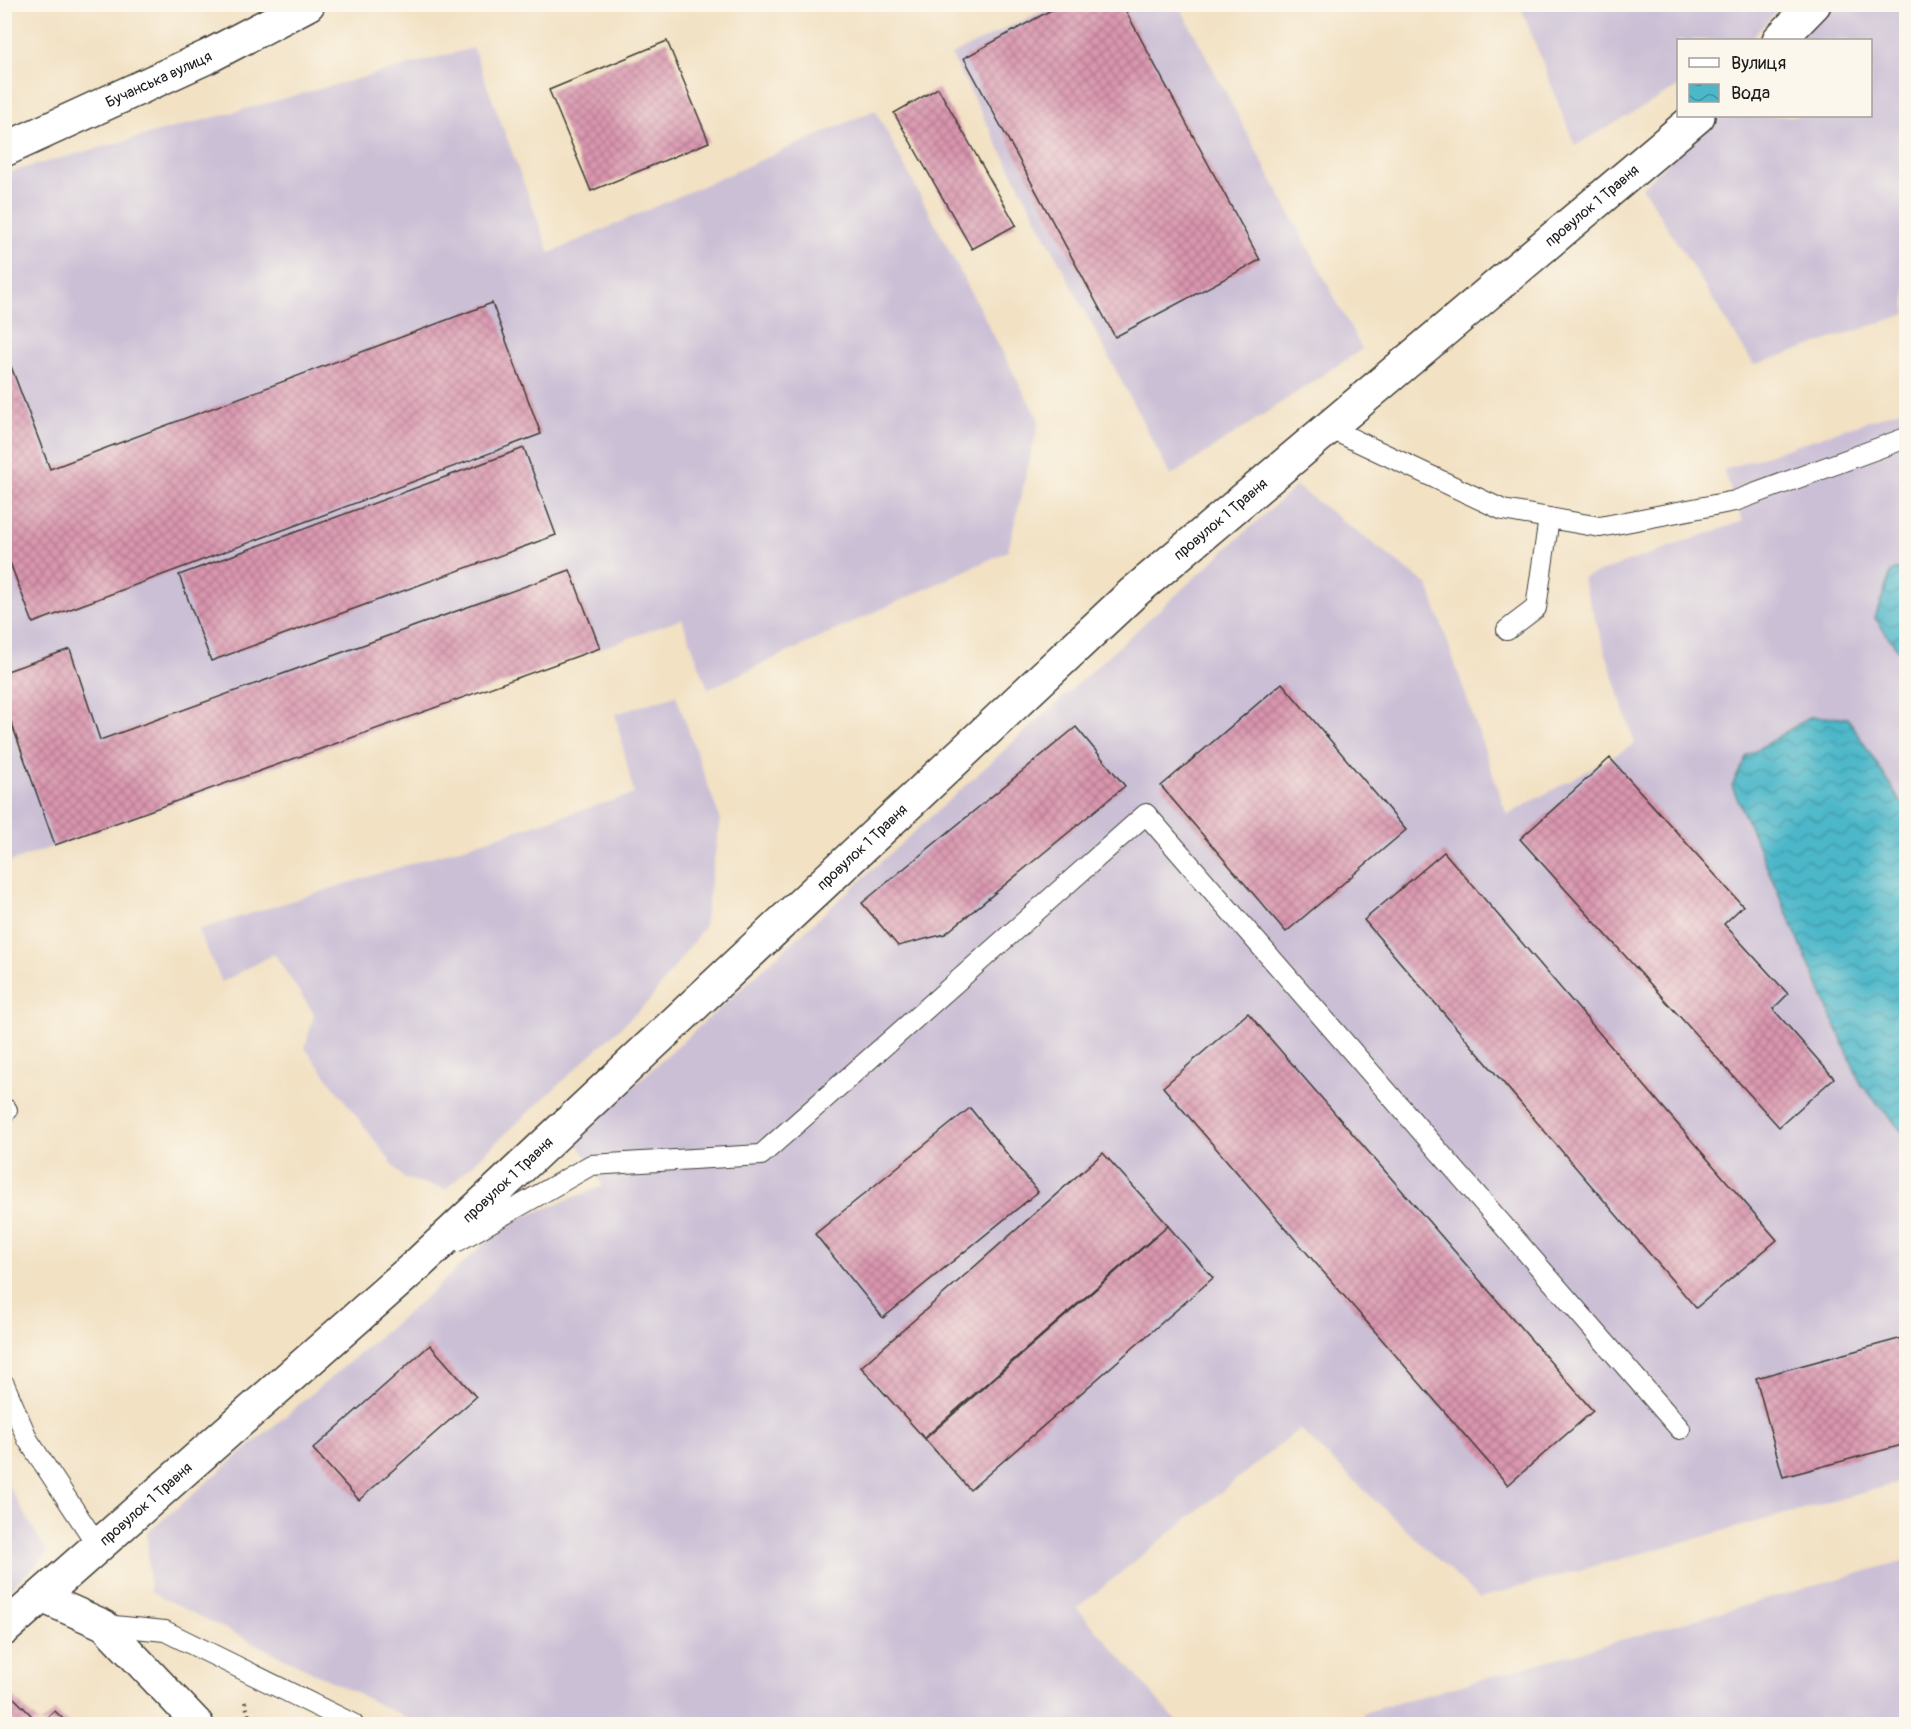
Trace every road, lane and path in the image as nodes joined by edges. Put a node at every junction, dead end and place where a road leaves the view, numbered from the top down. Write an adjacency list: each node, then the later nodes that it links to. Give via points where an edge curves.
1 (308, 4): 5 (street, Бучанська вулиця, via 207,57)
2 (1814, 4): 3 (street)
3 (1780, 39)
4 (1697, 117): 6 (street, провулок 1 Травня)
5 (4, 150)
6 (1329, 428): 8 (lane, via 1503,510); 10 (street, провулок 1 Травня, via 1133,593)
7 (1906, 438): 8 (lane, via 1735,501 1600,527)
8 (1549, 518): 9 (lane, via 1536,608)
9 (1507, 630)
10 (419, 1263): 12 (lane, via 591,1165 761,1155 1146,814); 13 (street, провулок 1 Травня)
11 (4, 1384): 13 (lane, via 28,1440)
12 (1680, 1429)
13 (98, 1546): 14 (street, провулок 1 Травня)
14 (41, 1597): 15 (street, провулок 1 Травня); 16 (street)
15 (8, 1622)
16 (104, 1625): 17 (street); 18 (lane, via 165,1631)
17 (198, 1725)
18 (353, 1725)

